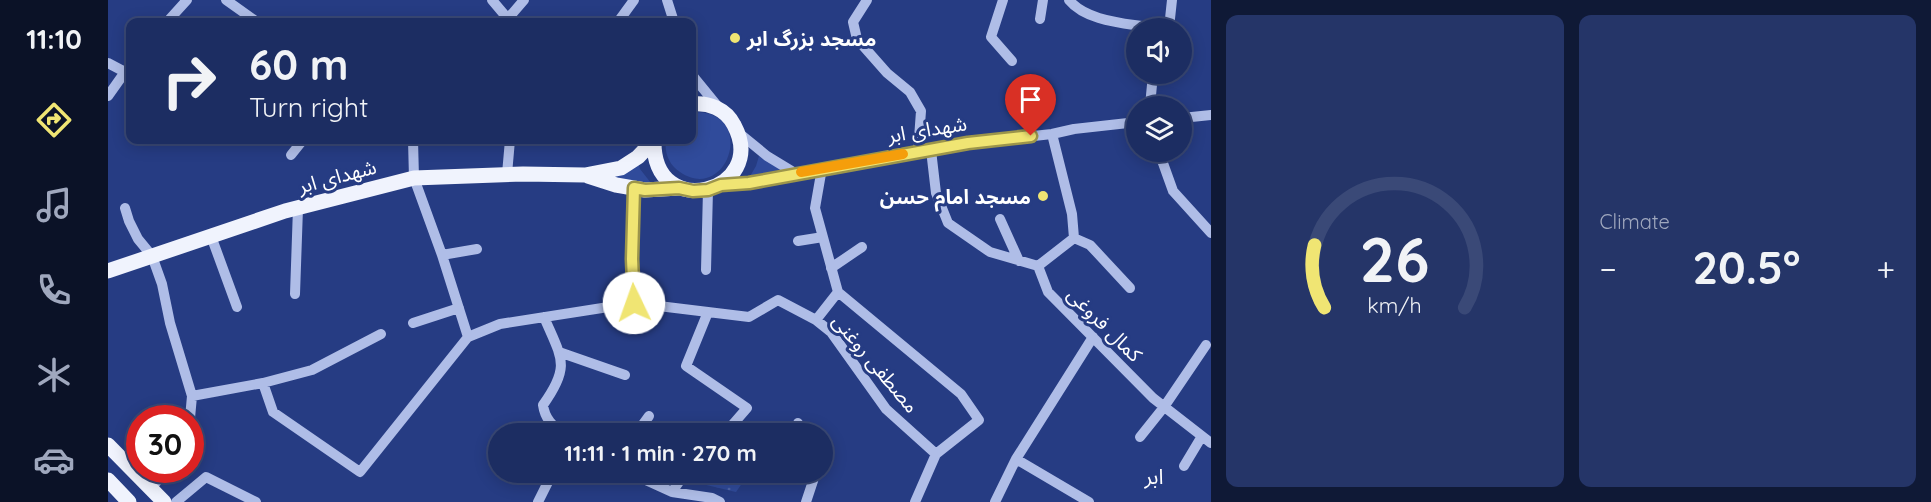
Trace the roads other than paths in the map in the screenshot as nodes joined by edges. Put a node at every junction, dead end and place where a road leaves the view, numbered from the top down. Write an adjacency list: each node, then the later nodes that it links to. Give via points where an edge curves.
1 (187, 0): 13 (street)
2 (226, 0): 14 (street)
3 (492, 0): 15 (street)
4 (524, 0): 16 (street)
5 (634, 0): 17 (street)
6 (667, 0): 18 (street)
7 (866, 0): 41 (street, via 853,22 857,39 910,92 921,111)
8 (1003, 0): 22 (street, via 991,37)
9 (1043, 0): 20 (street)
10 (1069, 0): 12 (street)
11 (1172, 0): 19 (street)
12 (1080, 4): 21 (street, via 1095,16)
13 (171, 18)
14 (251, 18)
15 (504, 18)
16 (509, 18)
17 (621, 18)
18 (673, 18)
19 (1170, 18)
20 (1040, 19)
21 (1126, 22)
22 (1012, 61)
23 (108, 63): 24 (street)
24 (126, 70)
25 (126, 75): 27 (street)
26 (696, 80): 29 (street)
27 (108, 96)
28 (696, 104): 29 (main road)
29 (722, 110): 33 (main road)
30 (1192, 118): 31 (street)
31 (1210, 118)
32 (1126, 123): 34 (street, شهدای ابر)
33 (739, 133): 45 (street); 51 (main road, via 739,162 732,175)
34 (1052, 134): 40 (street, شهدای ابر); 58 (street, via 1072,214)
35 (300, 144): 42 (street)
36 (413, 144): 48 (street)
37 (510, 144): 46 (street)
38 (650, 144): 47 (main road, via 621,168)
39 (654, 144): 50 (main road, via 658,168)
40 (931, 150): 41 (street, شهدای ابر); 64 (street, via 936,193 948,223 990,252)
41 (918, 152): 44 (street, شهدای ابر)
42 (291, 155)
43 (1163, 162): 55 (street, via 1173,191)
44 (822, 168): 45 (street, شهدای ابر); 57 (street, via 815,208)
45 (795, 173): 51 (street, شهدای ابر)
46 (507, 174): 47 (main road, شهدای ابر); 48 (main road, شهدای ابر)
47 (585, 175): 49 (main road)
48 (414, 178): 53 (main road, شهدای ابر); 62 (street)
49 (634, 188): 50 (main road); 72 (street)
50 (679, 188): 51 (main road)
51 (714, 188): 67 (street)
52 (125, 208): 63 (street, via 138,239)
53 (298, 208): 56 (main road, شهدای ابر); 71 (street)
54 (1000, 219): 64 (street)
55 (1211, 233)
56 (211, 236): 63 (main road, شهدای ابر); 73 (street)
57 (823, 237): 59 (street); 66 (street)
58 (1074, 238): 65 (street); 69 (street, via 1090,245)
59 (798, 241)
60 (862, 247): 66 (street)
61 (477, 249): 62 (street)
62 (442, 255): 74 (street)
63 (152, 256): 68 (main road, شهدای ابر); 86 (street)
64 (1019, 261): 65 (street)
65 (1038, 266): 80 (street, کمال فروغی, via 1048,292)
66 (831, 268): 70 (street)
67 (706, 270)
68 (108, 271)
69 (1130, 288)
70 (838, 292): 77 (street); 96 (street, via 960,394 979,420)
71 (295, 294)
72 (634, 303): 75 (street, مصطفی روغنی); 76 (street, مصطفی روغنی)
73 (237, 307)
74 (459, 308): 78 (street); 81 (street)
75 (708, 312): 77 (street, مصطفی روغنی, via 750,317 778,300); 92 (street, via 686,366 747,408)
76 (544, 317): 81 (street, مصطفی روغنی, via 500,324); 83 (street)
77 (816, 320): 96 (street, مصطفی روغنی, via 831,332 886,409)
78 (413, 323)
79 (381, 334): 85 (street, via 312,370)
80 (1093, 337): 88 (street, کمال فروغی); 97 (street)
81 (468, 338): 85 (street, via 360,472 273,412)
82 (1206, 345): 88 (street)
83 (560, 352): 84 (street); 90 (street, via 562,374 543,405)
84 (625, 375)
85 (263, 383): 86 (street)
86 (192, 396): 87 (street)
87 (191, 405)
88 (1164, 407): 93 (street); 94 (street, کمال فروغی)
89 (649, 416): 91 (street)
90 (551, 423)
91 (644, 423)
92 (735, 423)
93 (1140, 438)
94 (1207, 439): 98 (street)
95 (108, 445): 105 (main road)
96 (936, 454): 114 (street)
97 (1016, 459): 115 (street); 116 (street)
98 (1184, 466)
99 (108, 480): 107 (main road)
100 (155, 483): 105 (street)
101 (548, 483): 111 (street)
102 (652, 483): 106 (street)
103 (678, 483): 106 (street)
104 (812, 483): 113 (street)
105 (151, 488): 108 (main road)
106 (672, 492): 112 (street)
107 (129, 502)
108 (164, 502)
109 (176, 502): 110 (street, via 206,477)
110 (256, 502)
111 (538, 502)
112 (720, 502)
113 (806, 502)
114 (915, 502)
115 (995, 502)
116 (1089, 502)

